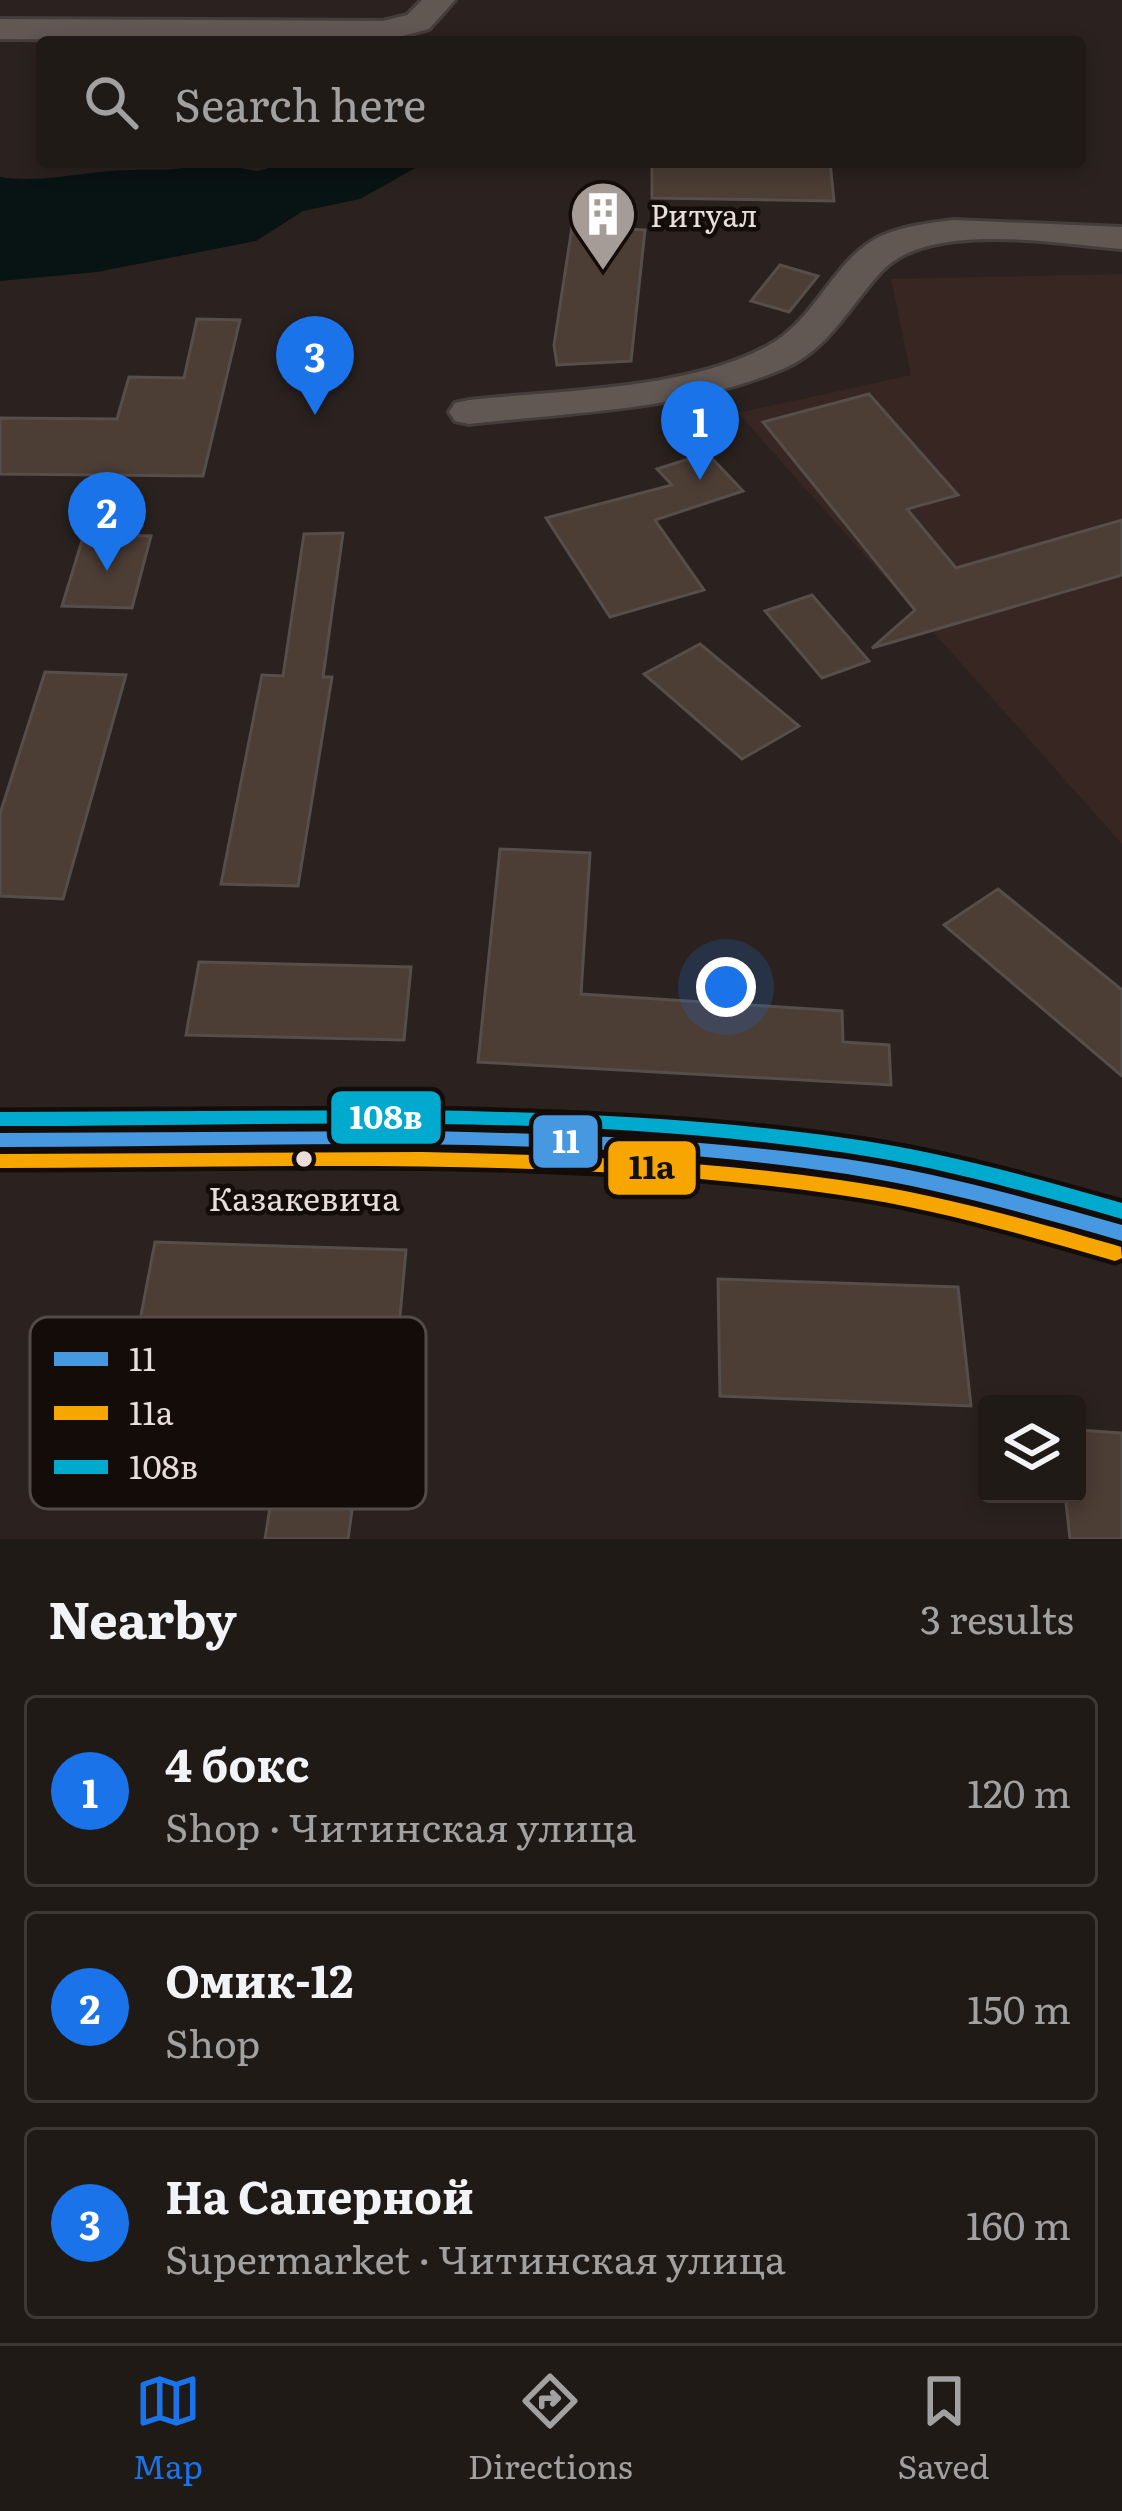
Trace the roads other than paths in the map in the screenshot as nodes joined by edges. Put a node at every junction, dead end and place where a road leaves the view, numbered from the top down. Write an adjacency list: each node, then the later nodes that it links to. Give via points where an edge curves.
1 (439, 0): 2 (street, via 418,22 383,31)
2 (0, 29)
3 (1122, 238): 4 (street, via 955,231 895,241 813,334 771,360 669,388)
4 (470, 412)
5 (0, 1140): 6 (street, via 623,1144 804,1158 922,1178)
6 (1122, 1233)

